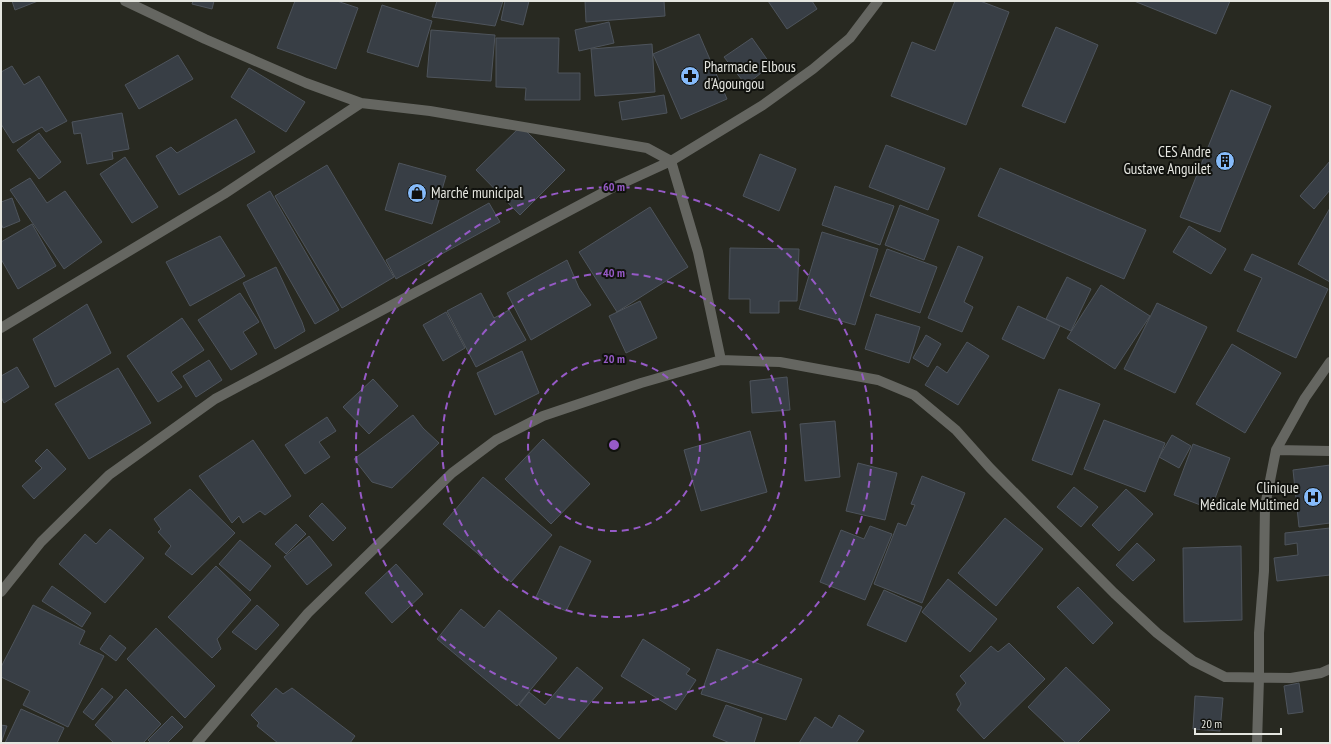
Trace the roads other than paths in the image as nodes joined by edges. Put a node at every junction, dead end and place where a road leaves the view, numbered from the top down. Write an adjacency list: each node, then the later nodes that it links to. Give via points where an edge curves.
1 (125, 1): 3 (street, via 306,83)
2 (878, 1): 4 (street, via 850,38 813,69 763,105)
3 (361, 103): 4 (street, via 430,111 647,148); 5 (street, via 224,194)
4 (671, 161): 6 (street, via 698,252); 10 (street, via 603,193 215,399 109,475 41,542)
5 (1, 328)
6 (721, 360): 12 (street, via 780,362 870,378 914,395 956,430 990,468 1157,633 1193,661 1225,677); 13 (street, via 641,383 543,416 496,440 452,472 308,613)
7 (1330, 362): 8 (street, via 1305,398)
8 (1276, 450): 9 (street); 12 (street, via 1265,506)
9 (1330, 451)
10 (1, 592)
11 (1330, 670): 12 (street, via 1291,678)
12 (1259, 678): 14 (street)
13 (197, 743)
14 (1257, 743)

